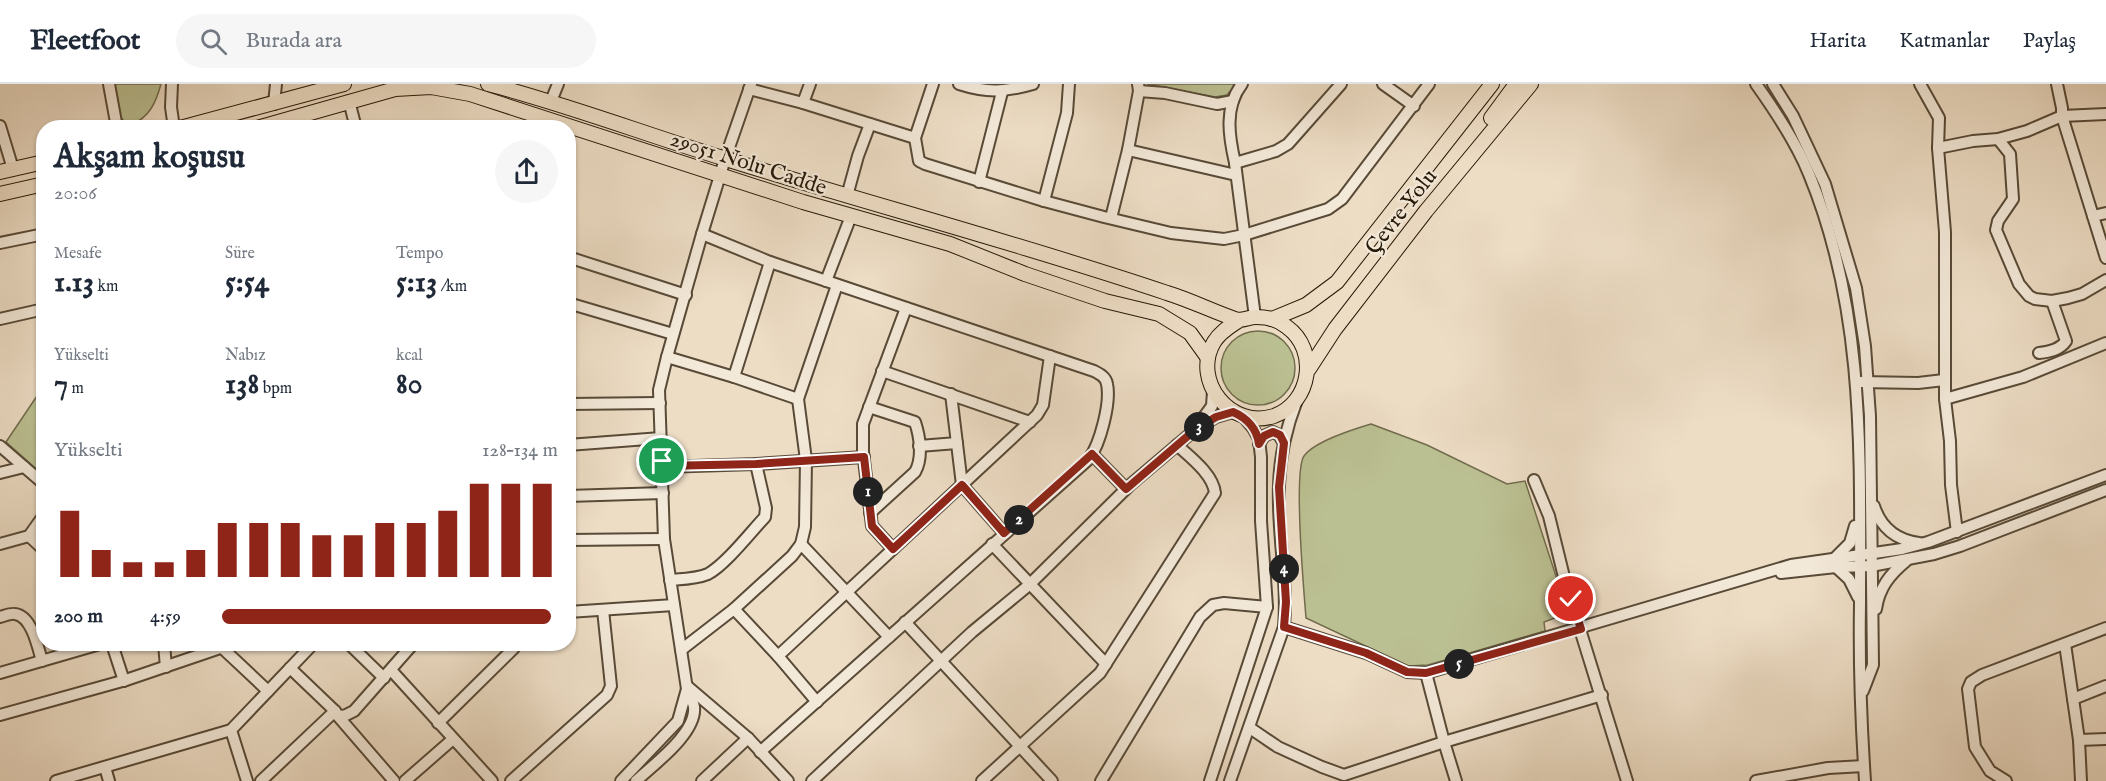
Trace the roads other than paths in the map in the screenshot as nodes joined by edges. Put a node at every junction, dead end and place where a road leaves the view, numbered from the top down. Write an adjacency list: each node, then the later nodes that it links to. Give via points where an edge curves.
1 (109, 84): 35 (street)
2 (172, 84): 36 (street)
3 (276, 84): 31 (street)
4 (344, 84): 31 (main road)
5 (488, 84): 28 (main road, 29051 Nolu Cadde)
6 (558, 84): 28 (street)
7 (810, 84): 30 (street)
8 (933, 84): 44 (street)
9 (959, 84): 26 (street)
10 (1033, 84): 26 (street)
11 (1069, 84): 59 (street, via 1067,113)
12 (1242, 84): 29 (street)
13 (1341, 84): 49 (street, via 1288,144)
14 (1383, 84): 32 (street)
15 (1429, 84): 32 (street)
16 (1492, 84): 56 (main road, Çevre Yolu)
17 (1501, 84): 56 (main road, via 1440,165)
18 (1516, 84): 68 (main road)
19 (1531, 84): 68 (main road, Çevre Yolu)
20 (1756, 84): 94 (street, via 1777,113 1809,173 1845,292)
21 (1773, 84): 94 (street, via 1821,174 1839,226 1856,288 1865,345)
22 (1920, 84): 46 (street, via 1939,118)
23 (2057, 84): 34 (street)
24 (750, 86): 30 (street); 48 (street)
25 (1139, 88): 29 (street, via 1217,104); 47 (street)
26 (1002, 92): 54 (street)
27 (349, 101): 38 (main road, 29051 Nolu Cadde); 39 (street); 40 (main road, 29051 Nolu Cadde, via 395,89 431,87 470,94)
28 (551, 101): 48 (main road, 29051 Nolu Cadde)
29 (1233, 101): 49 (street, via 1230,142)
30 (803, 103): 41 (street)
31 (274, 104): 37 (main road)
32 (1414, 106): 66 (street, via 1342,199 1328,209)
33 (2106, 114): 34 (street)
34 (2062, 116): 45 (street); 62 (street)
35 (116, 120)
36 (173, 120)
37 (211, 120)
38 (284, 120)
39 (354, 120)
40 (535, 120)
41 (870, 124): 44 (street); 58 (street)
42 (0, 126): 51 (street)
43 (576, 133): 52 (main road, 29051 Nolu Cadde)
44 (915, 138): 54 (street, via 920,160 925,164)
45 (1998, 139): 46 (street); 76 (street, via 2010,154 2013,199 1996,230 2024,291 2035,299)
46 (1938, 148): 93 (street, via 1945,232)
47 (1128, 150): 53 (street); 63 (street)
48 (724, 159): 52 (street); 58 (main road, 29051 Nolu Cadde)
49 (1235, 163): 53 (street)
50 (36, 164): 51 (main road)
51 (6, 171)
52 (720, 175): 61 (main road, 29051 Nolu Cadde); 64 (street)
53 (1236, 175): 66 (street)
54 (979, 182): 59 (street)
55 (36, 186): 57 (main road)
56 (1410, 190): 82 (main road, Çevre Yolu, via 1337,282 1306,305)
57 (0, 194)
58 (847, 196): 83 (main road, 29051 Nolu Cadde, via 1120,278)
59 (1044, 201): 63 (street)
60 (2106, 213): 62 (street)
61 (851, 216): 73 (street); 89 (main road, 29051 Nolu Cadde, via 950,244 1106,301 1159,314 1190,333)
62 (2093, 216): 69 (street)
63 (1111, 218): 66 (street, via 1171,233 1224,239)
64 (702, 234): 71 (street); 75 (street)
65 (36, 236): 67 (street)
66 (1244, 236): 80 (street)
67 (0, 243)
68 (1400, 247): 90 (main road, Çevre Yolu)
69 (2106, 258)
70 (576, 260): 75 (street)
71 (770, 262): 73 (street); 92 (street)
72 (2106, 280): 76 (street, via 2082,294)
73 (826, 281): 74 (street)
74 (837, 285): 78 (street); 97 (street)
75 (686, 296): 84 (street)
76 (2052, 301): 86 (street, via 2066,341 2059,348)
77 (576, 305): 84 (street)
78 (906, 308): 87 (street); 91 (street)
79 (36, 311): 81 (street)
80 (1255, 317): 82 (main road); 83 (main road)
81 (0, 319)
82 (1272, 319): 90 (main road, via 1299,338)
83 (1238, 321): 89 (main road, via 1224,329)
84 (674, 334): 88 (street)
85 (2106, 342): 99 (street, via 2023,377)
86 (2039, 353)
87 (1050, 356): 104 (street, via 1043,405); 114 (street, via 1094,371 1107,384 1106,411)
88 (667, 357): 92 (street); 100 (street)
89 (1208, 358): 95 (main road, 29051 Nolu Cadde)
90 (1309, 369): 98 (main road)
91 (882, 371): 96 (street); 102 (street)
92 (734, 377): 97 (street)
93 (1944, 380): 94 (street); 99 (street)
94 (1862, 382): 122 (street); 128 (street)
95 (1213, 391): 103 (main road, via 1221,403); 105 (street, via 1212,406)
96 (951, 394): 104 (street); 107 (street)
97 (798, 399): 116 (street)
98 (1298, 399): 103 (main road, via 1273,416 1258,419); 108 (street)
99 (1945, 399): 133 (street)
100 (660, 403): 101 (street); 106 (street)
101 (576, 404)
102 (869, 407): 113 (street, via 915,422); 115 (street, via 863,424)
103 (1238, 414): 105 (street, via 1216,417); 110 (street, via 1253,428)
104 (1030, 422): 125 (street)
105 (1196, 429): 111 (street)
106 (661, 438): 109 (street); 118 (street)
107 (957, 442): 113 (street); 125 (street)
108 (1284, 443): 110 (street, via 1273,432); 160 (street, via 1279,487)
109 (576, 444)
110 (1259, 444): 154 (street)
111 (1177, 445): 126 (street); 181 (street, via 1208,477 1215,493)
112 (0, 446): 119 (street)
113 (920, 446): 131 (street, via 920,464 915,472)
114 (1092, 454): 126 (street); 134 (street)
115 (864, 457): 116 (street); 131 (street)
116 (806, 460): 117 (street); 141 (street)
117 (756, 464): 118 (street); 148 (street, via 765,517 707,574)
118 (662, 466): 129 (street)
119 (24, 467): 120 (street); 123 (street)
120 (0, 473)
121 (2106, 475): 133 (street)
122 (1859, 476): 144 (street); 146 (street, via 1854,534)
123 (36, 477)
124 (1534, 480): 162 (street, via 1550,516)
125 (962, 485): 134 (street); 143 (street)
126 (1126, 489): 149 (street)
127 (2106, 490): 145 (street, via 1960,546)
128 (1871, 492): 138 (street, via 1876,514 1888,531 1907,541); 144 (street)
129 (663, 493): 130 (street); 136 (street)
130 (576, 496)
131 (870, 513): 143 (street, via 872,526)
132 (36, 526): 135 (street)
133 (1957, 532): 138 (street)
134 (1004, 533): 142 (street)
135 (29, 536): 139 (street); 140 (street)
136 (664, 539): 137 (street); 148 (street)
137 (576, 540)
138 (1928, 542): 144 (street)
139 (36, 543)
140 (0, 544)
141 (801, 544): 150 (street); 155 (street)
142 (992, 544): 149 (street); 159 (street)
143 (893, 549): 150 (street)
144 (1865, 554): 146 (street); 147 (street)
145 (1907, 560): 147 (street); 163 (street, via 1887,578 1881,590)
146 (1835, 562): 147 (street); 153 (street, via 1850,579); 162 (street, via 1766,574)
147 (1865, 566): 153 (street); 163 (street)
148 (670, 580): 152 (street)
149 (1029, 585): 179 (street); 181 (street)
150 (848, 591): 164 (street); 178 (street)
151 (0, 605): 158 (street)
152 (674, 605): 156 (street); 167 (street)
153 (1860, 605): 192 (street)
154 (1267, 608): 225 (street, via 1224,603 1213,605 1200,617); 226 (street)
155 (734, 609): 167 (street); 178 (street)
156 (603, 610): 157 (street); 217 (street, via 611,686 607,695)
157 (576, 612)
158 (2, 616): 165 (street, via 20,616)
159 (905, 622): 164 (street); 179 (street)
160 (1284, 627): 185 (street, via 1366,653 1407,672); 198 (street)
161 (2106, 628): 166 (street)
162 (1581, 629): 185 (street); 191 (street)
163 (1873, 633): 192 (street, via 1873,665)
164 (889, 637): 194 (street)
165 (36, 640)
166 (2065, 644): 193 (street); 232 (street, via 1971,682 1968,689 1975,747 1990,771)
167 (681, 650): 189 (street)
168 (39, 651): 180 (street)
169 (76, 651): 180 (street)
170 (113, 651): 187 (street)
171 (164, 651): 182 (street)
172 (205, 651): 182 (street)
173 (226, 651): 190 (street)
174 (306, 651): 183 (street)
175 (358, 651): 186 (street)
176 (407, 651): 186 (street)
177 (511, 651): 197 (street)
178 (778, 656): 194 (street)
179 (941, 660): 205 (street); 222 (street)
180 (42, 661): 184 (street)
181 (1106, 664): 205 (street, via 1100,674)
182 (165, 667): 187 (street)
183 (290, 668): 190 (street); 195 (street)
184 (0, 673)
185 (1426, 673): 204 (street)
186 (387, 674): 195 (street, via 354,711 344,716); 197 (street)
187 (124, 681): 196 (street)
188 (2106, 686): 193 (street)
189 (687, 687): 200 (street); 218 (street, via 678,721); 219 (street, via 694,707 687,730)
190 (268, 691): 199 (street)
191 (1602, 695): 204 (street); 229 (street)
192 (1861, 697): 207 (street)
193 (2073, 699): 203 (street)
194 (817, 702): 206 (street)
195 (336, 713): 213 (street); 214 (street)
196 (0, 715)
197 (438, 723): 201 (street)
198 (1250, 728): 204 (street, via 1278,747 1344,775); 227 (street)
199 (231, 730): 208 (street); 212 (street)
200 (748, 738): 206 (street); 220 (street)
201 (453, 739): 215 (street); 216 (street)
202 (2106, 739): 203 (street)
203 (2079, 740): 233 (street)
204 (1444, 742): 228 (street)
205 (1020, 746): 223 (street); 224 (street)
206 (760, 752): 221 (street)
207 (1864, 766): 230 (street); 231 (street)
208 (105, 767): 209 (street); 211 (street)
209 (69, 779): 210 (street)
210 (56, 781)
211 (109, 781)
212 (247, 781)
213 (261, 781)
214 (394, 781)
215 (405, 781)
216 (492, 781)
217 (511, 781)
218 (621, 781)
219 (636, 781)
220 (702, 781)
221 (789, 781)
222 (812, 781)
223 (982, 781)
224 (1052, 781)
225 (1101, 781)
226 (1210, 781)
227 (1230, 781)
228 (1456, 781)
229 (1627, 781)
230 (1756, 781)
231 (1865, 781)
232 (2006, 781)
233 (2081, 781)

